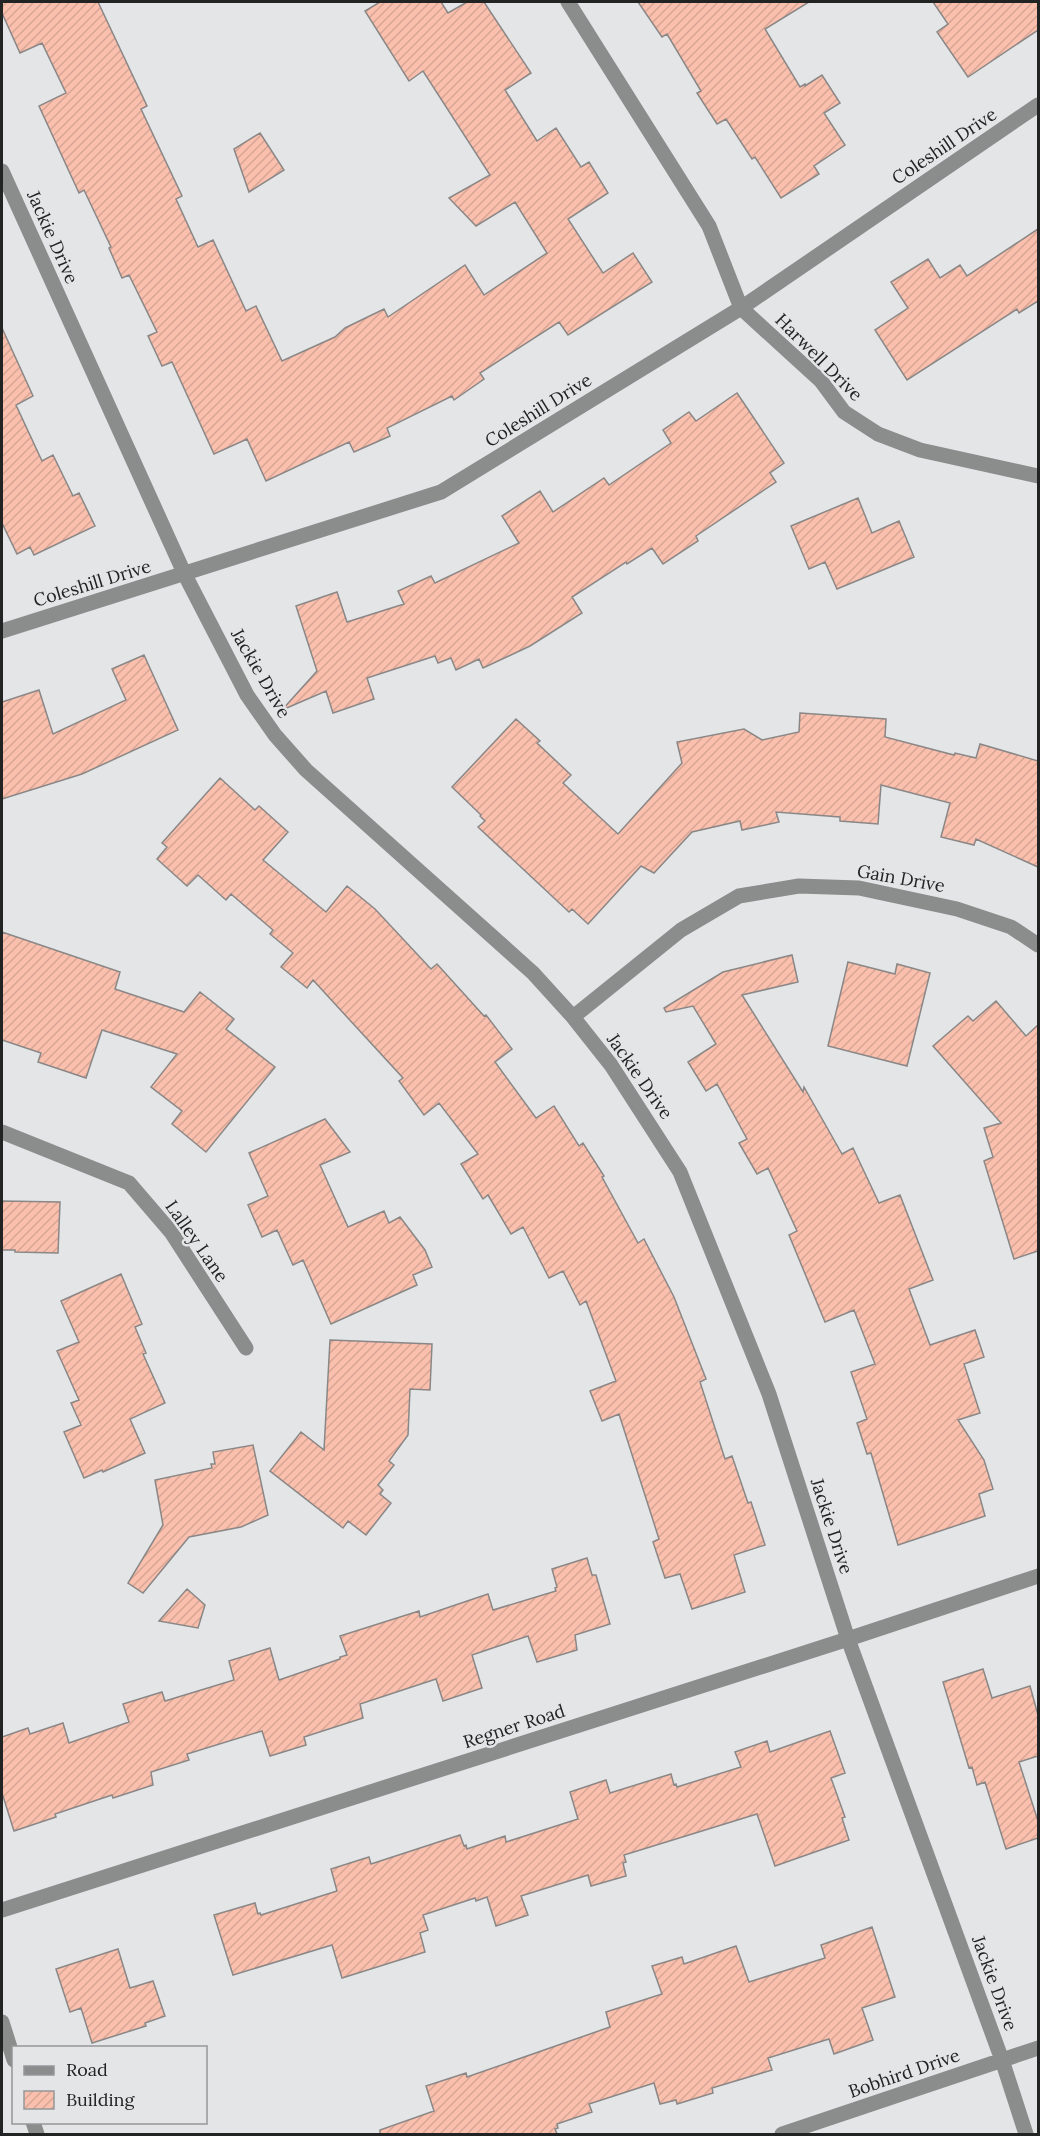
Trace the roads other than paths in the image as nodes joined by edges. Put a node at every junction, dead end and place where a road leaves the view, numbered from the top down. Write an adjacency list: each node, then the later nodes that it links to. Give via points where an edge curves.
1 (568, 2): 4 (street, Harwell Drive, via 709,226)
2 (1038, 105): 4 (street, Coleshill Drive)
3 (2, 171): 6 (street, Jackie Drive)
4 (741, 308): 5 (street, Harwell Drive, via 821,381 844,412 878,434 920,450); 6 (street, Coleshill Drive, via 441,492)
5 (1038, 476)
6 (185, 575): 7 (street, Coleshill Drive); 9 (street, Jackie Drive, via 247,695 275,735 306,770 533,973)
7 (2, 631)
8 (1038, 945): 9 (street, Gain Drive, via 1011,927 957,909 859,888 799,886 739,896 681,930)
9 (573, 1017): 13 (street, Jackie Drive, via 611,1065 680,1172 769,1394)
10 (2, 1132): 11 (street, Lalley Lane, via 129,1183 171,1232)
11 (246, 1348)
12 (1038, 1576): 13 (street, Regner Road)
13 (848, 1639): 14 (street, Regner Road); 18 (street, Jackie Drive)
14 (2, 1910)
15 (2, 2022): 17 (street)
16 (1038, 2048): 18 (street, Bobhird Drive)
17 (12, 2054)
18 (1002, 2060): 19 (street, Bobhird Drive); 20 (street, Jackie Drive)
19 (782, 2134)
20 (1026, 2134)

